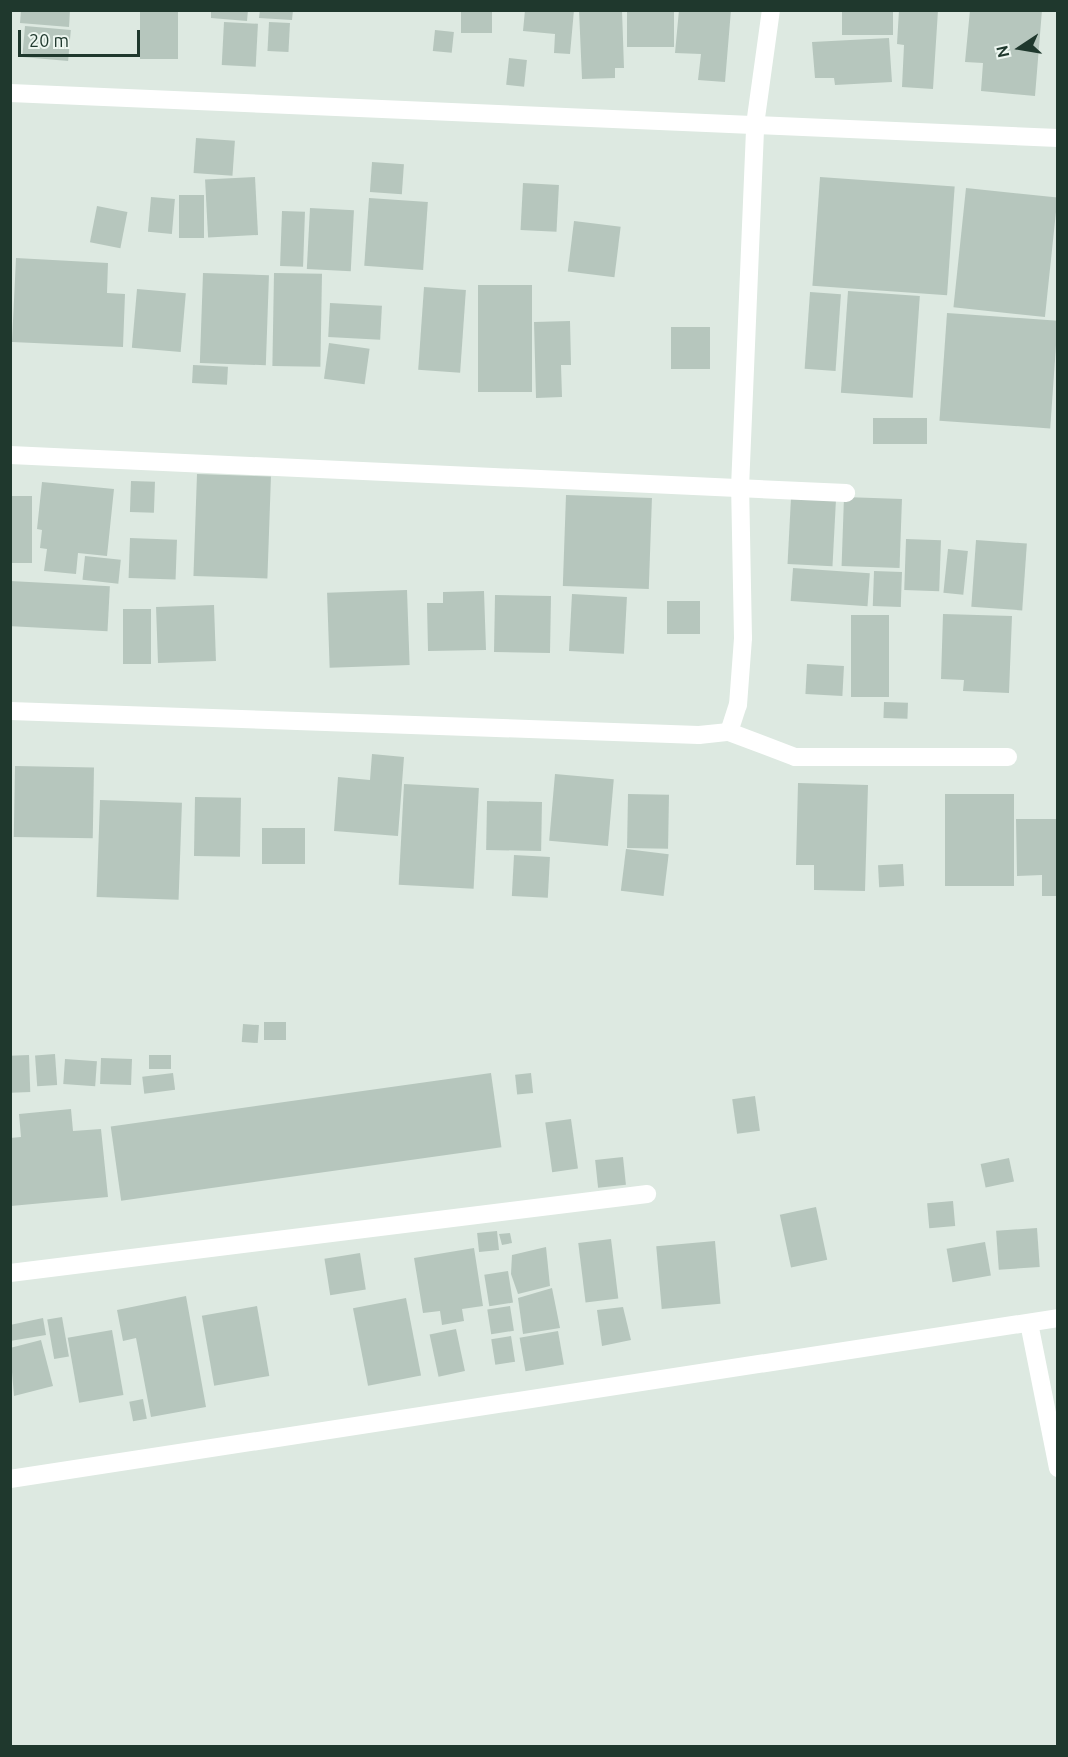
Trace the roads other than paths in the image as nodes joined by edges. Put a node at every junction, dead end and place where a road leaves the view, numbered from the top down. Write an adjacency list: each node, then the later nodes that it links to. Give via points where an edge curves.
1 (771, 10): 3 (street)
2 (10, 93): 3 (street)
3 (755, 125): 4 (street); 6 (street)
4 (1058, 138)
5 (10, 455): 6 (street)
6 (740, 488): 7 (street); 9 (street, via 743,638 738,705)
7 (846, 493)
8 (10, 711): 9 (street, via 699,735)
9 (729, 732): 10 (street, via 795,757)
10 (1008, 757)
11 (647, 1194): 12 (street)
12 (10, 1273)
13 (1058, 1318): 14 (street)
14 (1029, 1323): 15 (street); 16 (street)
15 (1058, 1468)
16 (10, 1479)

